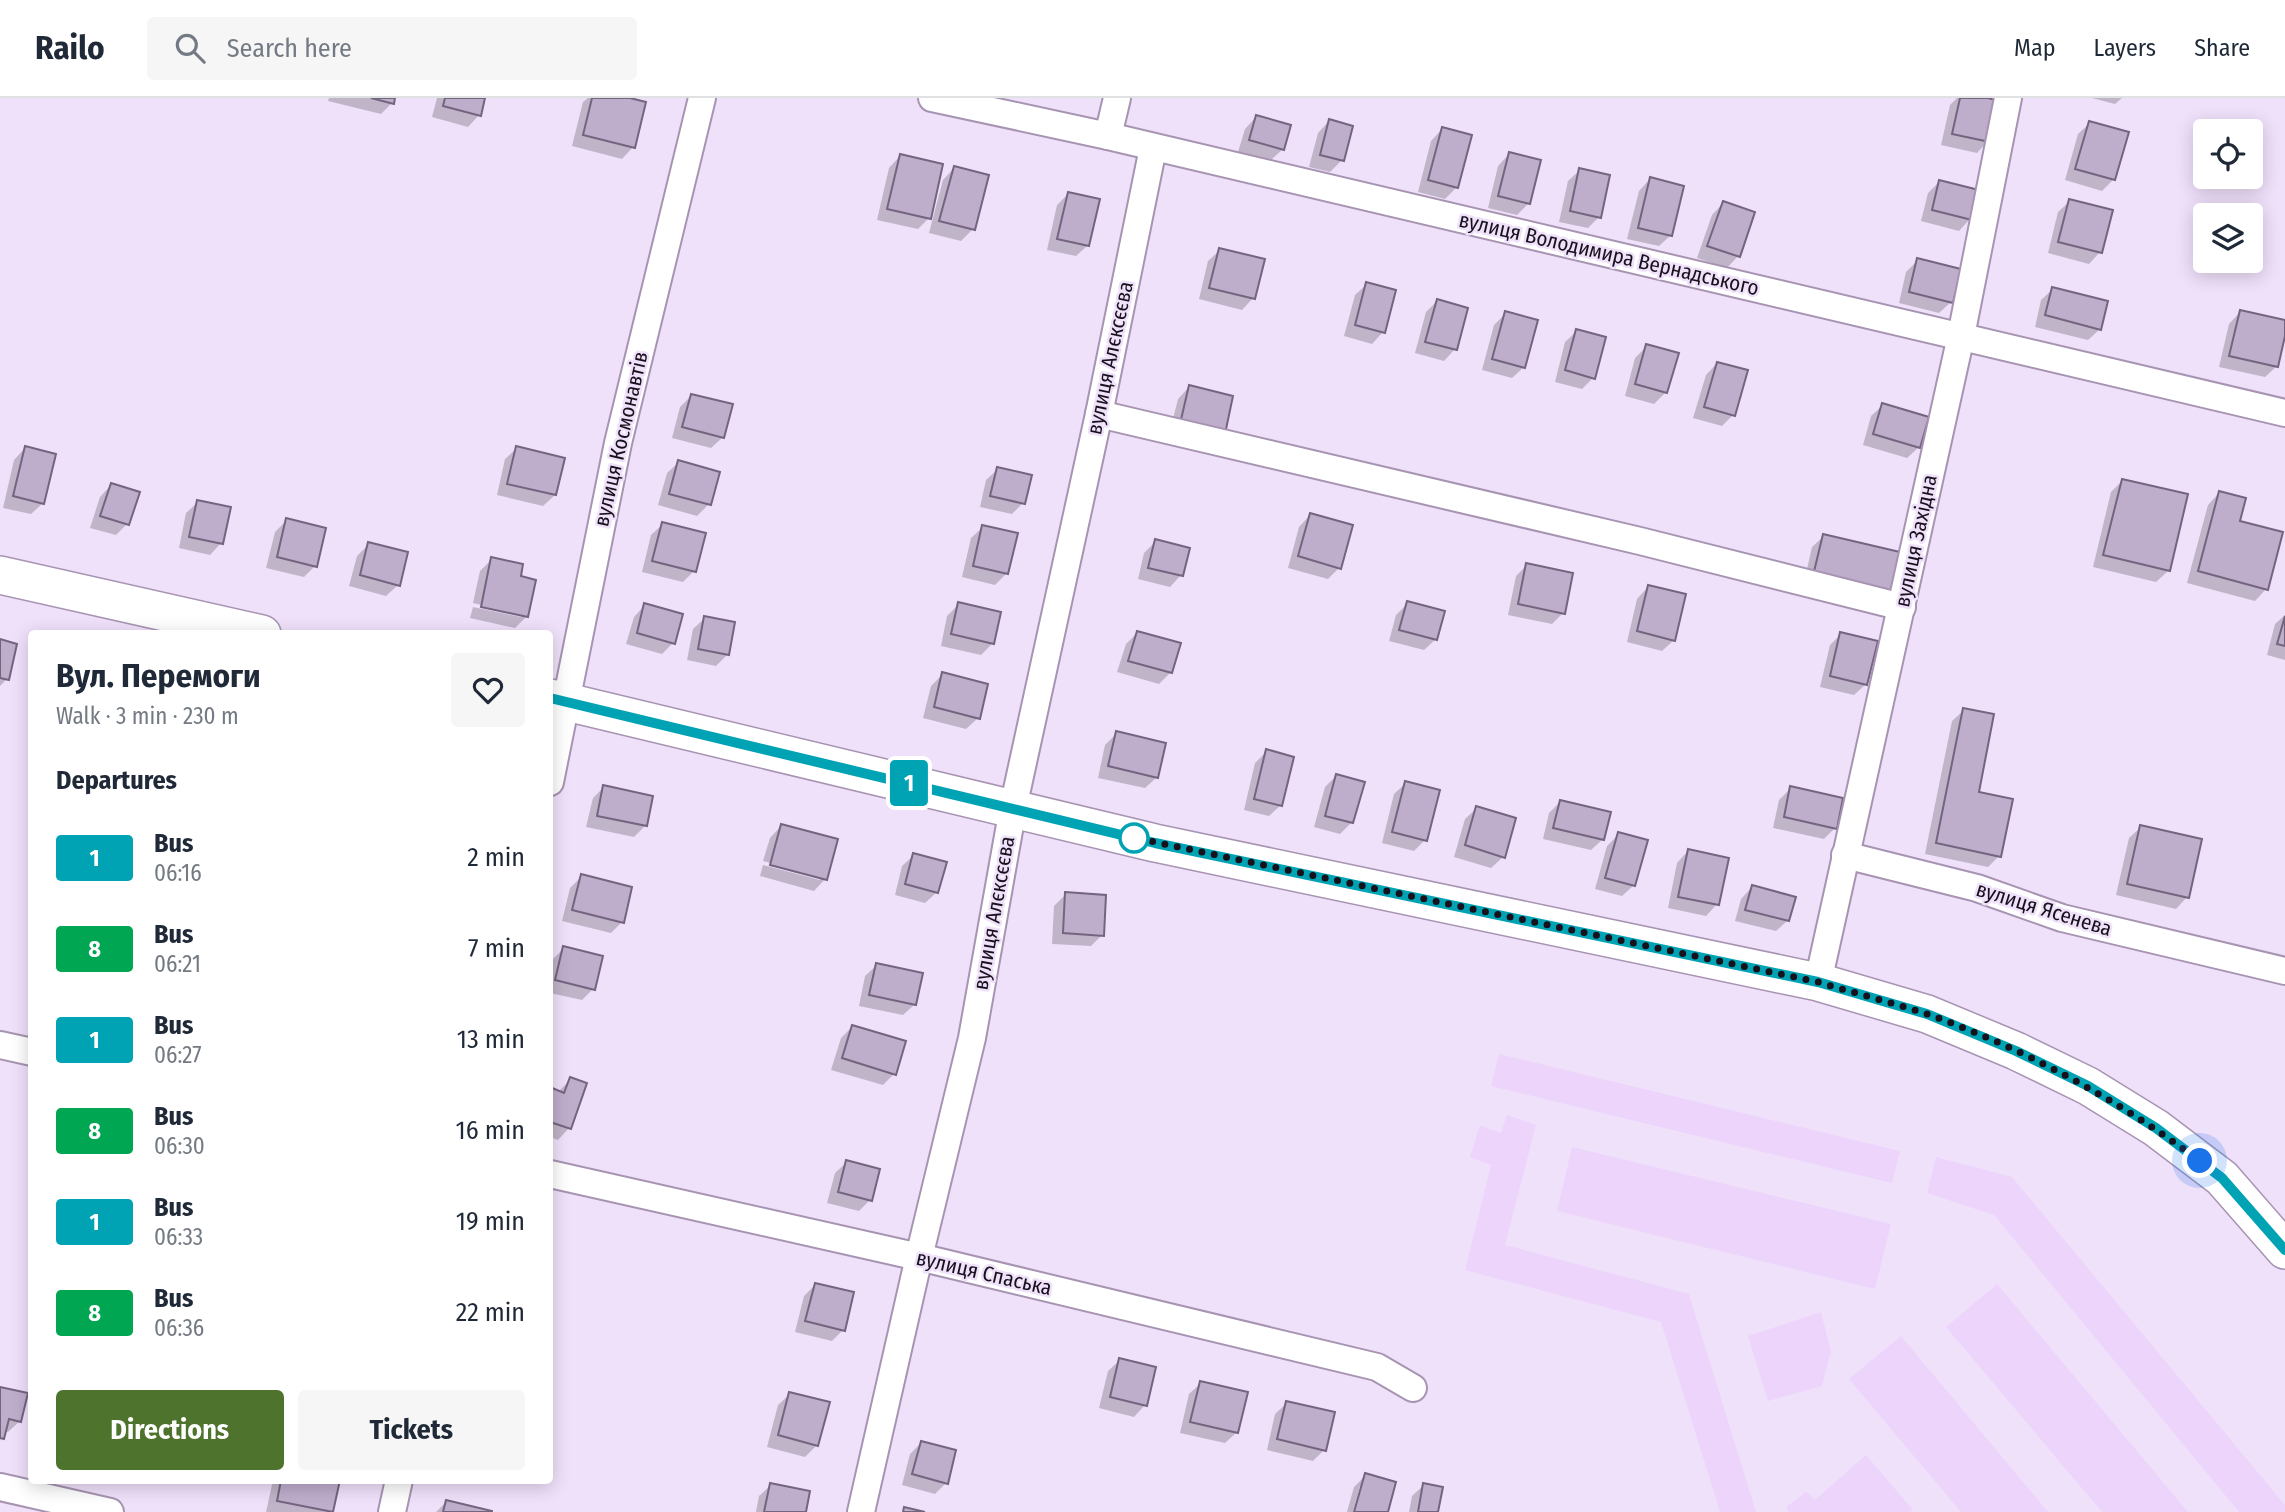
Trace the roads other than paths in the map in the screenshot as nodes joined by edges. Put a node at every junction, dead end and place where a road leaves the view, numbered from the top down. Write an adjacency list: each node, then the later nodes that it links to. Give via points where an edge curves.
1 (702, 98): 13 (street, вулиця Космонавтів)
2 (932, 98): 5 (street, вулиця Володимира Вернадського)
3 (1116, 98): 5 (street)
4 (2008, 98): 7 (street, вулиця Західна)
5 (1108, 136): 6 (street, вулиця Володимира Вернадського)
6 (1153, 148): 7 (street, вулиця Володимира Вернадського); 9 (street, вулиця Алєксєєва)
7 (1961, 336): 8 (street, вулиця Володимира Вернадського); 11 (street, вулиця Західна)
8 (2285, 413)
9 (1099, 414): 11 (street); 15 (street, вулиця Алєксєєва)
10 (0, 575): 12 (main road)
11 (1902, 607): 16 (street, вулиця Західна)
12 (244, 630)
13 (558, 700): 14 (street, вулиця Космонавтів); 15 (main road)
14 (553, 751)
15 (1013, 808): 18 (main road, via 1169,846); 23 (street, вулиця Алєксєєва, via 972,1038)
16 (1845, 855): 17 (street, вулиця Ясенева, via 1978,888 2062,918); 18 (street, вулиця Західна)
17 (2285, 971)
18 (1818, 982): 22 (main road, via 1927,1014 2088,1086 2156,1128 2222,1178)
19 (0, 1045): 20 (street)
20 (28, 1051)
21 (553, 1175): 23 (street, вулиця Спаська)
22 (2285, 1250)
23 (919, 1257): 24 (street, вулиця Спаська, via 1377,1367); 29 (street, вулиця Алєксєєва)
24 (1413, 1388)
25 (398, 1484): 28 (street)
26 (0, 1487): 27 (street)
27 (110, 1512)
28 (392, 1512)
29 (861, 1512)

